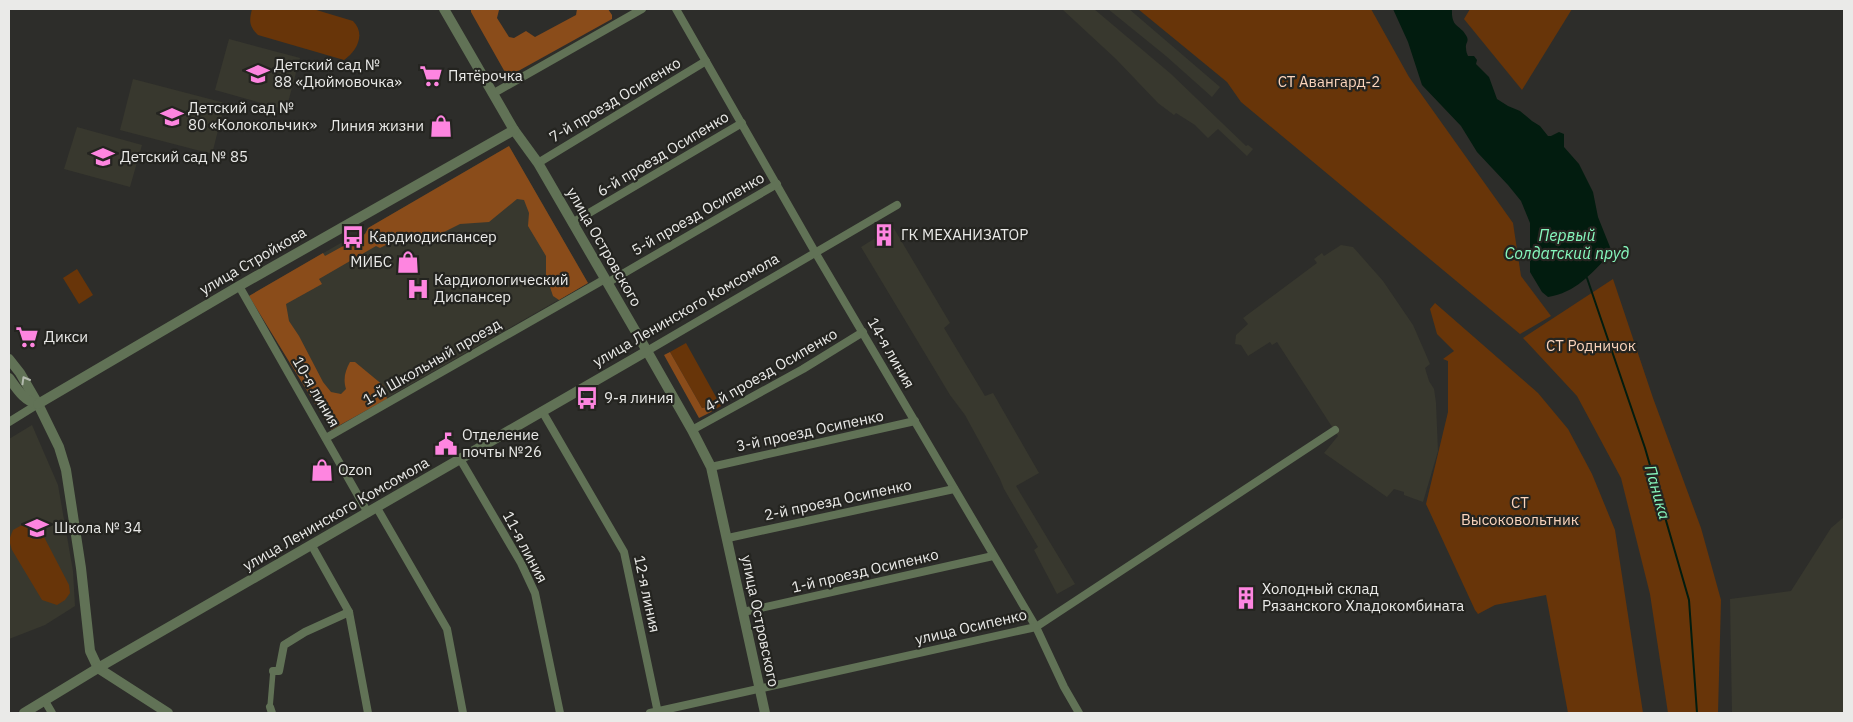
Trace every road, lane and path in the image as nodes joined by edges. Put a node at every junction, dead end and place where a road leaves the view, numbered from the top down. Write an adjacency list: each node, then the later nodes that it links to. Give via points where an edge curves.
1 (444, 9): 5 (street, улица Островского)
2 (642, 9): 5 (street)
3 (676, 9): 4 (street, 14-я линия)
4 (706, 61): 6 (street, 14-я линия); 8 (street, 7-й проезд Осипенко)
5 (494, 93): 7 (street, улица Островского)
6 (742, 123): 9 (street, 14-я линия); 11 (street, 6-й проезд Осипенко)
7 (514, 130): 8 (street, улица Островского); 14 (street, улица Стройкова)
8 (538, 164): 11 (street, улица Островского)
9 (777, 184): 12 (street, 14-я линия); 13 (street, 5-й проезд Осипенко)
10 (897, 205): 12 (street, улица Ленинского Комсомола)
11 (572, 223): 13 (street, улица Островского)
12 (815, 252): 15 (street, 14-я линия); 16 (street, улица Ленинского Комсомола)
13 (606, 281): 16 (street, улица Островского); 25 (street, 1-й Школьный проезд)
14 (239, 286): 19 (street, улица Стройкова); 25 (street, 10-я линия)
15 (863, 332): 21 (street, 14-я линия); 23 (street, 4-й проезд Осипенко)
16 (647, 350): 20 (street, улица Ленинского Комсомола); 23 (street, улица Островского)
17 (9, 359): 19 (street, one-way to 17)
18 (9, 378): 19 (street, via 22,396)
19 (38, 404): 22 (street, улица Стройкова); 36 (street, via 66,470 90,651)
20 (542, 411): 26 (street, улица Ленинского Комсомола); 47 (street, 12-я линия, via 624,552)
21 (915, 421): 27 (street, 3-й проезд Осипенко); 28 (street, 14-я линия)
22 (9, 422)
23 (692, 430): 27 (street, улица Островского)
24 (1335, 430): 35 (street, улица Осипенко)
25 (326, 438): 29 (street, 10-я линия)
26 (460, 459): 29 (street, улица Ленинского Комсомола); 46 (street, 11-я линия, via 535,593)
27 (710, 467): 30 (street, улица Островского)
28 (954, 489): 30 (street, 2-й проезд Осипенко); 32 (street, 14-я линия)
29 (372, 510): 31 (street, улица Ленинского Комсомола); 45 (street, 10-я линия, via 447,628)
30 (728, 538): 34 (street, улица Островского)
31 (312, 546): 33 (street); 36 (street, улица Ленинского Комсомола)
32 (994, 556): 34 (street, 1-й проезд Осипенко); 35 (street, 14-я линия)
33 (349, 612): 37 (street, via 304,632 284,645 279,671); 44 (street)
34 (743, 612): 38 (street, улица Островского)
35 (1036, 627): 38 (street, улица Осипенко); 49 (street, 14-я линия)
36 (98, 668): 39 (street, улица Ленинского Комсомола); 41 (street)
37 (273, 671): 40 (street)
38 (759, 688): 47 (street, улица Осипенко); 48 (street, улица Островского)
39 (45, 701): 42 (street, улица Ленинского Комсомола); 43 (street)
40 (271, 710)
41 (163, 712)
42 (24, 713)
43 (52, 713)
44 (368, 713)
45 (463, 713)
46 (560, 713)
47 (655, 713)
48 (765, 713)
49 (1079, 713)

